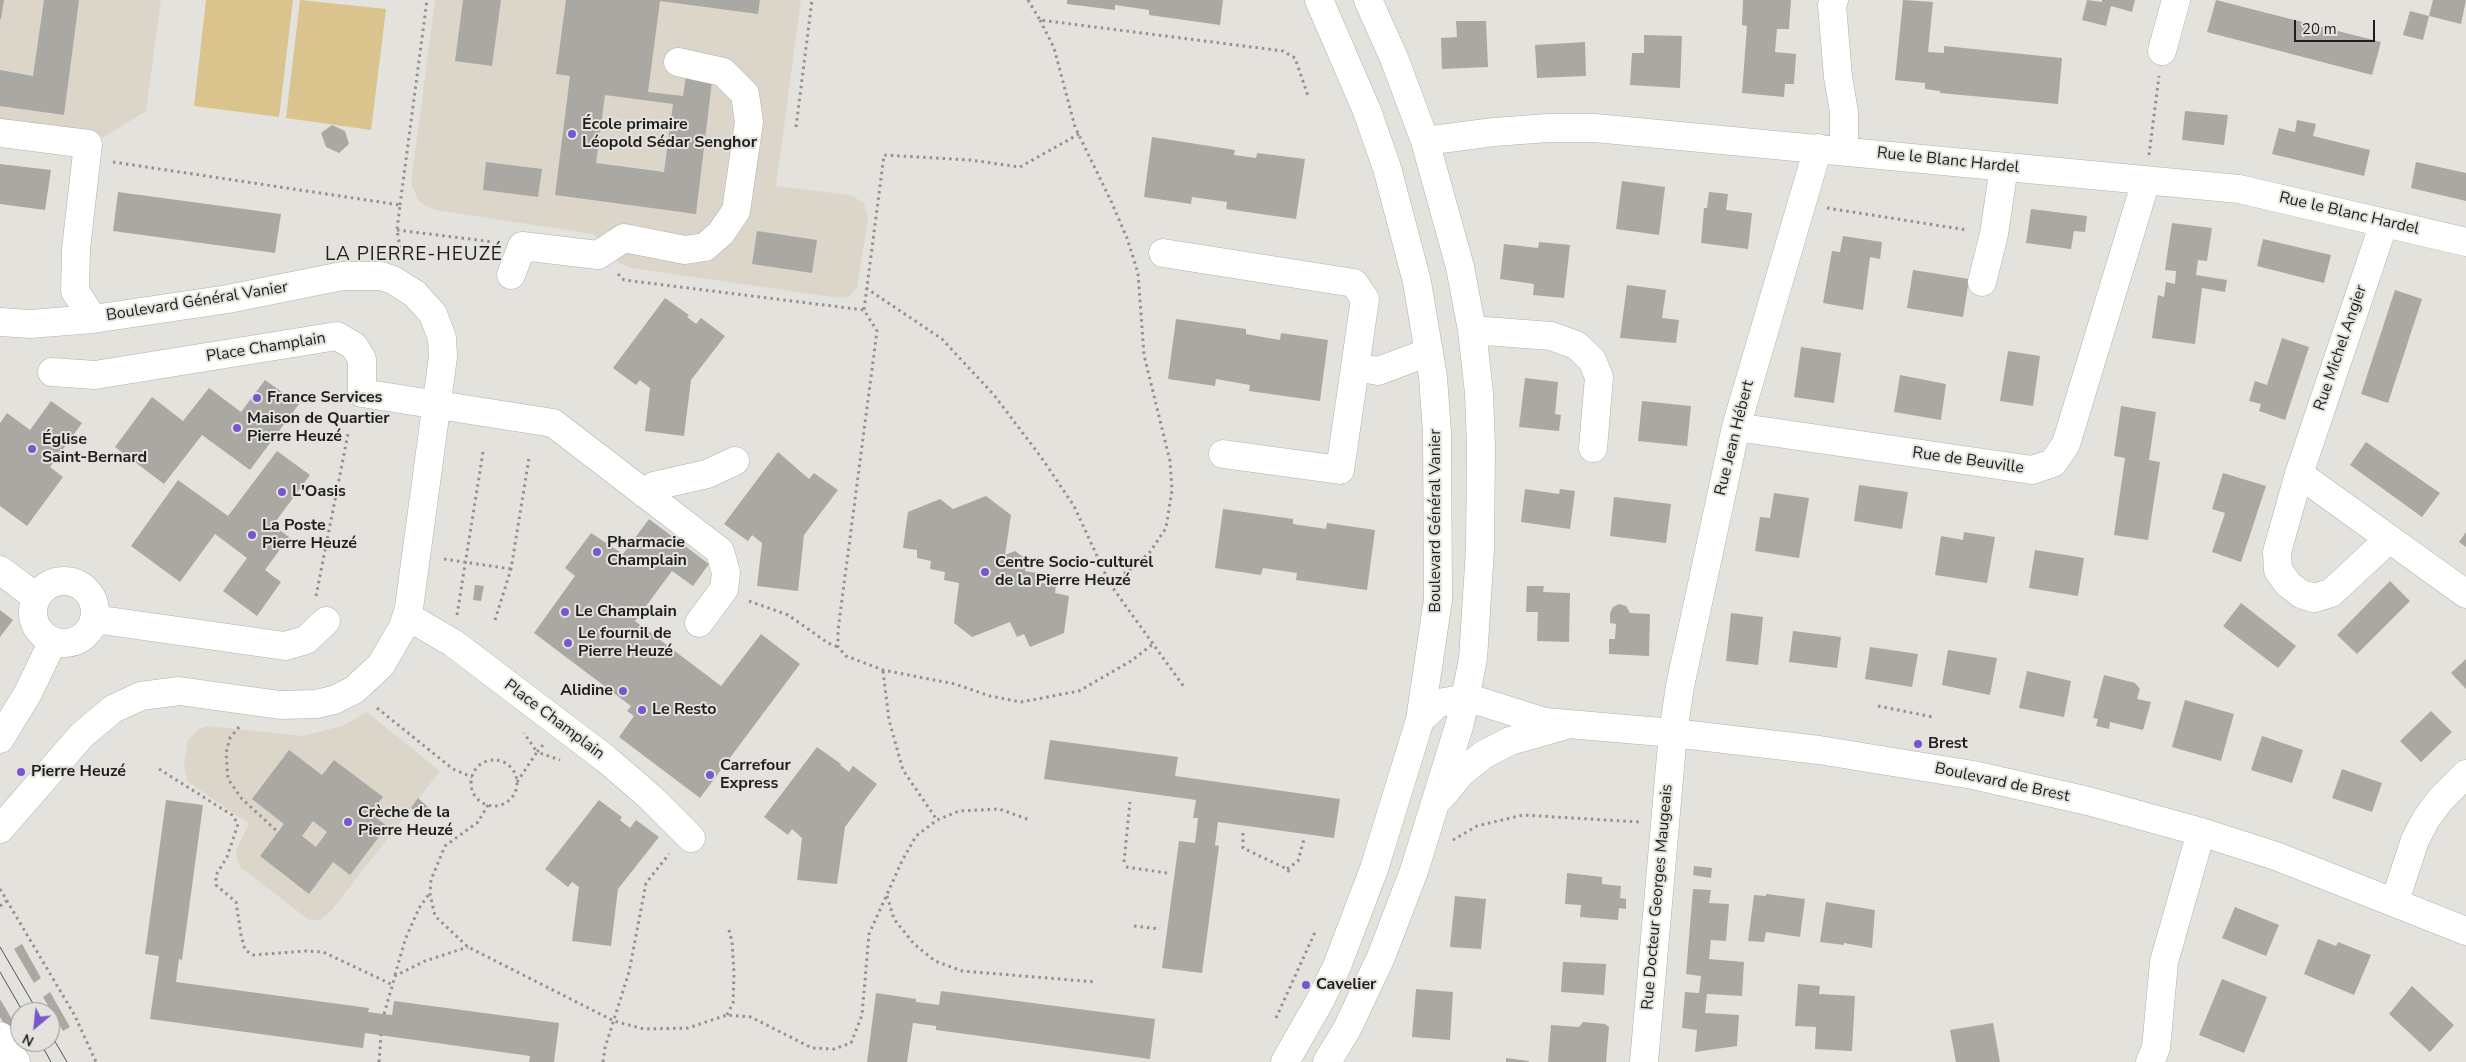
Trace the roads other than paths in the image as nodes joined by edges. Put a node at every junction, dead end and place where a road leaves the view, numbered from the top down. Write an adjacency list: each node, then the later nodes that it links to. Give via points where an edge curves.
1 (1320, 0): 20 (street, Boulevard Général Vanier, via 1364,103 1387,168 1417,282)
2 (1368, 0): 8 (street)
3 (1834, 0): 9 (street, Rue Jean Hébert, via 1838,77 1844,112)
4 (2176, 0): 5 (street)
5 (2162, 51)
6 (678, 62): 15 (street, via 723,72 745,94 748,122 736,211 721,233 705,247 684,250 624,238 598,255 522,246)
7 (0, 133): 17 (street, via 88,144 76,249 75,291)
8 (1425, 141): 9 (street, Rue le Blanc Hardel, via 1494,132 1595,128); 19 (street, via 1460,267)
9 (1831, 150): 10 (street, Rue le Blanc Hardel); 24 (street, Rue Jean Hébert)
10 (2004, 167): 11 (street, Rue le Blanc Hardel); 16 (street, via 1994,234)
11 (2147, 170): 12 (street, Rue le Blanc Hardel); 24 (street, Rue de Beuville, via 2066,444 2053,463 2032,470)
12 (2384, 222): 13 (street, Rue le Blanc Hardel); 28 (street, Rue Michel Angier)
13 (2466, 242)
14 (1163, 253): 21 (street, via 1354,283 1365,298)
15 (511, 275)
16 (1982, 282)
17 (94, 319): 18 (street, Boulevard Général Vanier, via 30,324); 23 (street, Boulevard Général Vanier, via 228,299 342,276 381,276 397,270 433,314 442,338 443,357)
18 (0, 322)
19 (1472, 330): 25 (street, via 1551,336 1576,345 1592,360 1598,377); 39 (street, via 1479,393 1482,480)
20 (1429, 352): 21 (street, via 1378,371); 42 (street, Boulevard Général Vanier, via 1438,432 1438,600)
21 (1356, 367): 26 (street, via 1340,470)
22 (52, 372): 23 (street, Place Champlain, via 95,375 337,336 354,346 362,359 362,393)
23 (436, 405): 29 (street, Place Champlain, via 553,423); 35 (street)
24 (1736, 427): 44 (street, Rue Jean Hébert, via 1704,566)
25 (1593, 448)
26 (1223, 454)
27 (735, 462): 29 (street, via 707,474 654,486)
28 (2299, 474): 30 (street); 30 (street, Rue Michel Angier, via 2277,552 2278,570 2301,594 2314,598 2331,593)
29 (645, 494): 37 (street, Place Champlain, via 720,551 726,573 724,589)
30 (2389, 539): 32 (street)
31 (0, 570): 33 (street)
32 (2466, 594)
33 (36, 597): 36 (street, via 51,584 70,582 87,591 92,599); 38 (street, via 33,618 37,628)
34 (320, 610): 36 (street, via 306,640 285,646)
35 (407, 616): 50 (street, via 381,665 354,690 334,700 297,706 179,691 141,696 113,709 82,736); 52 (street, Place Champlain, via 453,643 606,759 649,796)
36 (94, 619): 38 (street, via 90,629 79,639 64,644)
37 (699, 623)
38 (53, 641): 45 (street)
39 (1472, 659): 40 (street); 41 (street, via 1473,679 1478,691)
40 (1466, 698): 41 (street, Boulevard de Brest); 42 (street, via 1438,703); 47 (street)
41 (1502, 708): 43 (street, Boulevard de Brest, via 1546,722)
42 (1419, 723): 47 (street, via 1421,736 1430,746); 59 (street, Boulevard Général Vanier, via 1362,904 1321,999)
43 (1569, 725): 44 (street, Boulevard de Brest); 46 (street, via 1510,741)
44 (1673, 733): 51 (street, Boulevard de Brest, via 1819,750 1973,775 2088,801); 61 (street, Rue Docteur Georges Maugeais)
45 (0, 739)
46 (1483, 755): 47 (street, via 1469,759); 49 (street, via 1451,783)
47 (1449, 756): 49 (street)
48 (2466, 774): 53 (street, via 2440,800 2426,820)
49 (1432, 817): 60 (street, via 1381,957 1347,1029)
50 (0, 829)
51 (2201, 832): 53 (street, Boulevard de Brest, via 2276,856); 62 (street, via 2164,962 2156,1048)
52 (683, 842)
53 (2395, 901): 54 (street, Boulevard de Brest)
54 (2419, 912): 55 (street, Boulevard de Brest); 56 (street, Boulevard de Brest)
55 (2466, 931)
56 (2466, 951)
57 (0, 1036): 58 (street)
58 (16, 1062)
59 (1285, 1062)
60 (1327, 1062)
61 (1644, 1062)
62 (2150, 1062)

